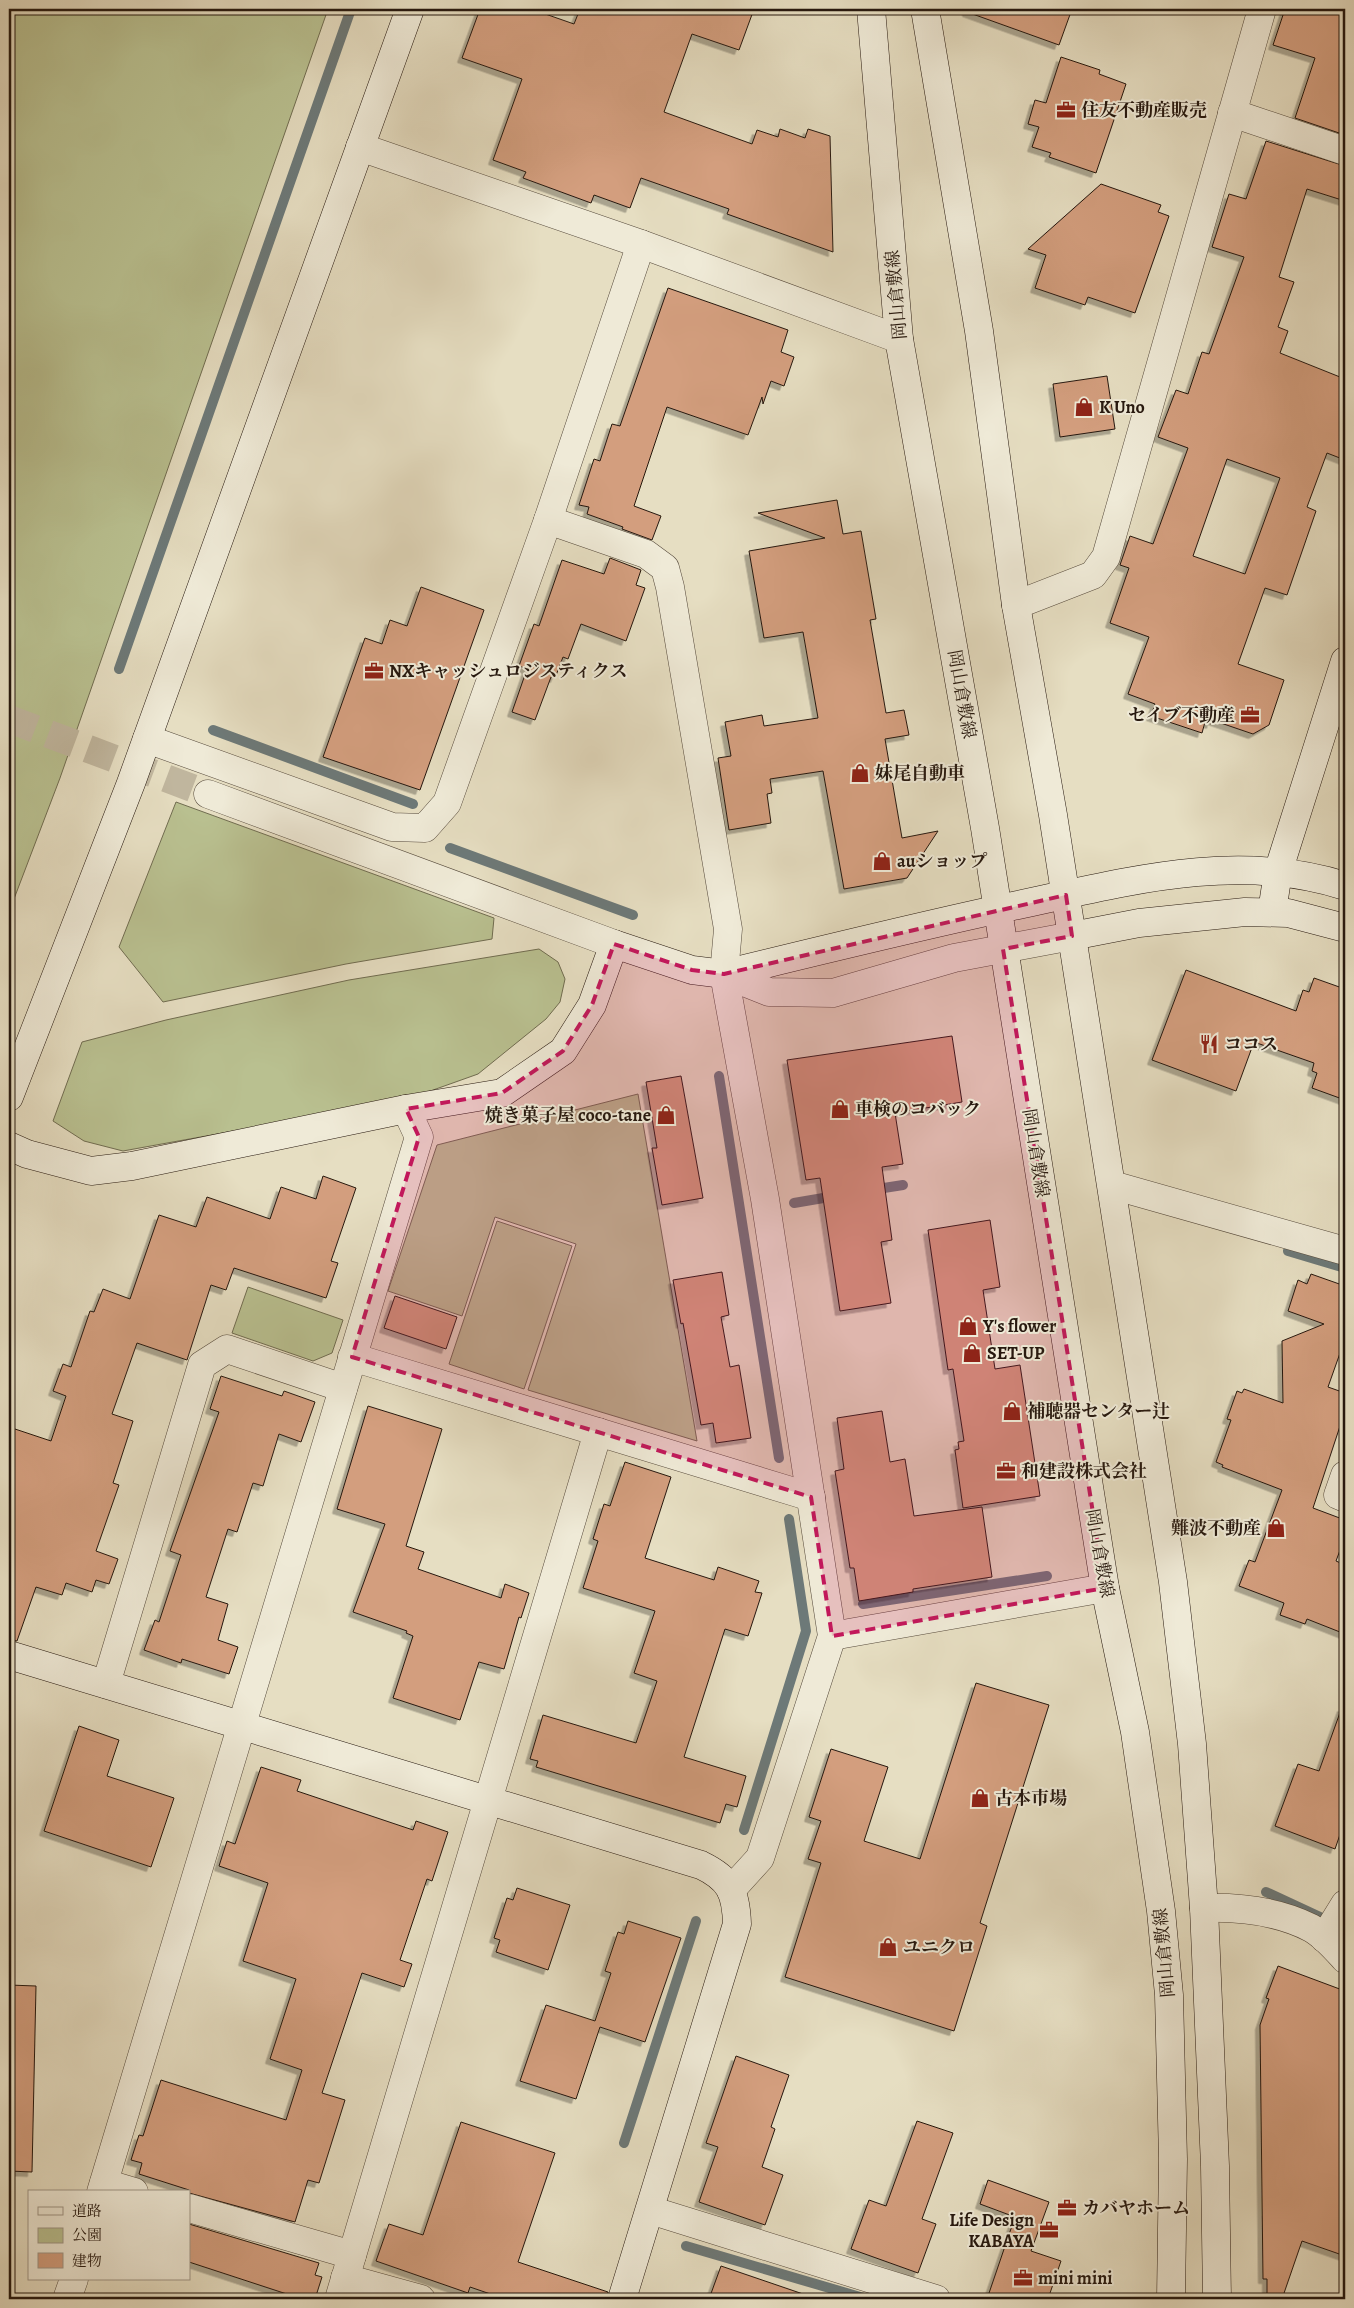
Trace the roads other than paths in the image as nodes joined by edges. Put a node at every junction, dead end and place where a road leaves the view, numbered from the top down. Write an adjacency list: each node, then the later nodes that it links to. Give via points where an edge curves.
1 (410, 9): 6 (street)
2 (871, 9): 9 (street, 岡山倉敷線)
3 (925, 9): 11 (street, via 979,331)
4 (1262, 9): 5 (street)
5 (1232, 113): 7 (street); 11 (street, via 1106,556 1093,575)
6 (360, 146): 8 (street); 13 (street)
7 (1345, 151)
8 (641, 244): 9 (street); 10 (street)
9 (899, 339): 18 (street, 岡山倉敷線)
10 (548, 520): 13 (street, via 447,803 426,828 392,827); 24 (street, via 646,554 664,568 670,587 728,929)
11 (1016, 605): 17 (street)
12 (1345, 661): 15 (street)
13 (146, 739): 25 (street)
14 (208, 794): 22 (street)
15 (1278, 872): 16 (street, via 1300,874); 17 (street, via 1206,871 1132,880); 19 (street)
16 (1345, 886)
17 (1066, 894): 18 (street); 21 (street)
18 (997, 909): 23 (street, 岡山倉敷線); 24 (street)
19 (1272, 912): 20 (street, via 1312,918); 21 (street, via 1148,922)
20 (1345, 928)
21 (1072, 936): 23 (street); 28 (street)
22 (614, 944): 24 (street, via 692,970); 26 (street, via 592,1005 563,1051 502,1093)
23 (1004, 949): 24 (street, via 954,958 833,993 769,992); 36 (street, 岡山倉敷線)
24 (724, 974): 34 (street, via 765,1200)
25 (9, 1097)
26 (406, 1110): 27 (street, via 132,1166 91,1171); 30 (street, via 419,1137)
27 (9, 1146)
28 (1112, 1185): 29 (street); 43 (street, via 1173,1582 1192,1744)
29 (1345, 1251)
30 (352, 1357): 31 (street); 32 (street)
31 (343, 1388): 39 (street, via 227,1349 202,1365); 40 (street)
32 (598, 1432): 34 (street); 41 (street)
33 (1345, 1475): 35 (street, via 1338,1495)
34 (811, 1497): 37 (street)
35 (1345, 1498)
36 (1105, 1588): 37 (street); 56 (street, 岡山倉敷線, via 1135,1732 1161,1911 1169,1994 1173,2159)
37 (832, 1636): 42 (street, via 760,1858)
38 (9, 1654): 39 (street)
39 (106, 1684): 40 (street)
40 (242, 1724): 41 (street); 46 (street)
41 (488, 1802): 42 (street, via 701,1865 718,1873); 50 (street)
42 (731, 1890): 49 (street, via 737,1924)
43 (1204, 1908): 44 (street, via 1255,1910 1311,1928); 57 (street)
44 (1335, 1922): 45 (street)
45 (1345, 1959)
46 (102, 2187): 47 (street)
47 (121, 2190)
48 (190, 2208): 50 (street)
49 (650, 2210): 54 (street); 55 (street)
50 (345, 2278): 53 (street)
51 (74, 2280): 52 (street)
52 (67, 2299)
53 (421, 2299)
54 (622, 2299)
55 (936, 2299)
56 (1171, 2299)
57 (1217, 2299)

